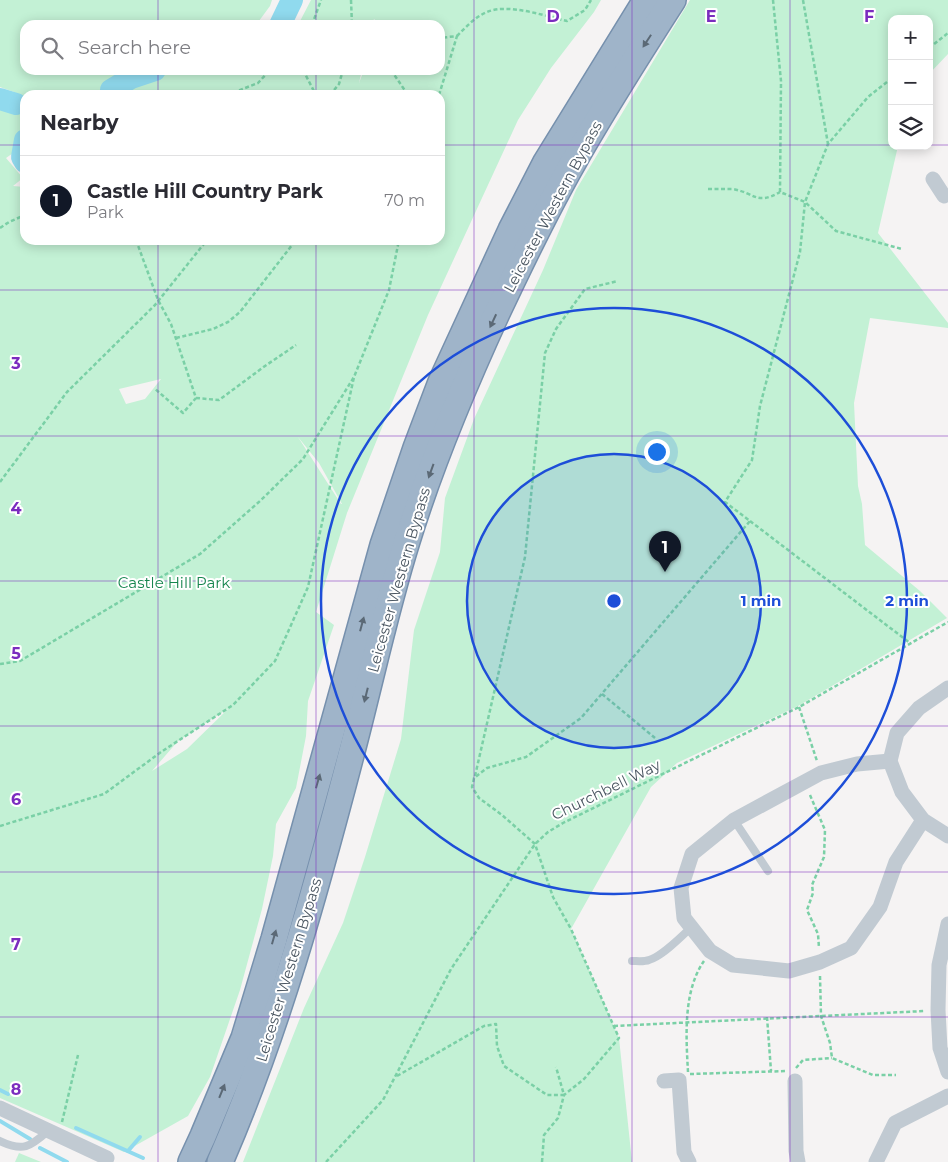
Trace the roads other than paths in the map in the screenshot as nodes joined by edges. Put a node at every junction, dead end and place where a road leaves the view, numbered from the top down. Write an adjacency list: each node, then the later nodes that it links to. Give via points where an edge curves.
1 (646, 0): 23 (highway, Leicester Western Bypass, one-way to 1, via 244,1038 383,545 441,382 546,162)
2 (673, 0): 24 (highway, Leicester Western Bypass, one-way to 24, via 574,161 542,220 446,431 407,542 385,618 299,945 258,1068)
3 (933, 179): 4 (street)
4 (947, 198)
5 (948, 688): 6 (street, via 919,708 897,733)
6 (890, 761): 7 (street, via 857,764 821,773); 8 (street, via 902,792)
7 (734, 820): 10 (lane); 12 (street, via 692,854 681,888 684,918)
8 (923, 820): 9 (street); 12 (street, via 896,862 880,907 851,948 820,962 789,970 734,965 710,951)
9 (948, 836)
10 (768, 871)
11 (948, 924): 14 (street, via 940,965)
12 (692, 927): 13 (lane, via 654,958)
13 (632, 961)
14 (943, 1010): 15 (street, via 940,1048)
15 (948, 1072)
16 (677, 1079): 25 (street, via 684,1152)
17 (794, 1081): 26 (street)
18 (948, 1096): 27 (street, via 895,1123)
19 (0, 1108): 20 (street)
20 (54, 1133): 21 (lane, via 22,1148); 22 (street)
21 (0, 1141)
22 (107, 1158)
23 (191, 1162)
24 (220, 1162)
25 (689, 1162)
26 (798, 1162)
27 (876, 1162)

